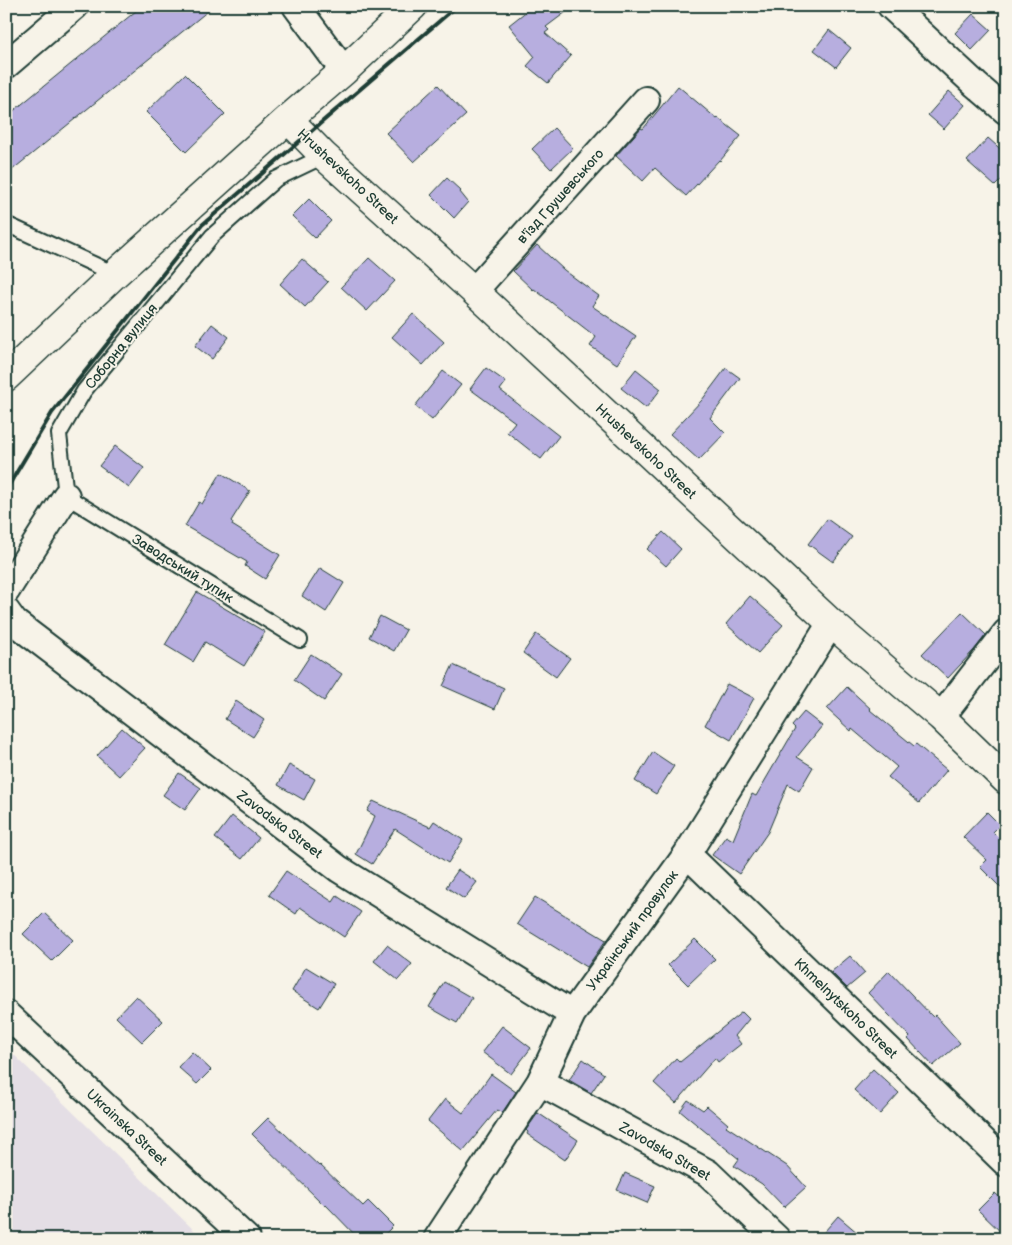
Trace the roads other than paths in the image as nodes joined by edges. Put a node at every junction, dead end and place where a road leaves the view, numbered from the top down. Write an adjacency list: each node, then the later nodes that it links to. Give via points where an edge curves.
1 (75, 6): 5 (street)
2 (296, 6): 6 (street)
3 (413, 6): 6 (street)
4 (891, 6): 8 (street)
5 (6, 65)
6 (344, 71): 9 (street)
7 (646, 100): 13 (street, в'їзд Грушевського)
8 (1006, 111)
9 (288, 119): 10 (street, Hrushevskoho Street); 12 (street)
10 (324, 156): 13 (street, Hrushevskoho Street); 15 (lane, Соборна вулиця, via 276,179 212,236 84,391 60,434)
11 (6, 224): 12 (lane)
12 (114, 274): 14 (street)
13 (474, 291): 18 (street, Hrushevskoho Street)
14 (6, 377)
15 (66, 496): 16 (street); 20 (lane, Заводський тупик)
16 (6, 591)
17 (6, 611): 25 (street, Zavodska Street, via 14,622 339,869)
18 (831, 623): 21 (street, Hrushevskoho Street); 23 (street, Український провулок)
19 (1006, 633): 21 (street)
20 (300, 640)
21 (941, 717): 22 (street, Hrushevskoho Street)
22 (1006, 780)
23 (687, 854): 25 (street, Український провулок); 27 (street, Khmelnytskoho Street)
24 (6, 1014): 28 (street, Ukrainska Street)
25 (572, 1014): 26 (street, Український провулок)
26 (540, 1082): 29 (street, Український провулок); 30 (street, Zavodska Street, via 708,1173)
27 (1006, 1162)
28 (247, 1239)
29 (437, 1239)
30 (777, 1239)

